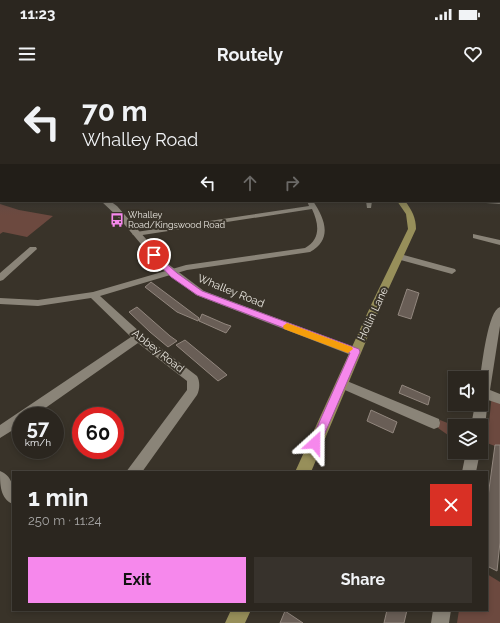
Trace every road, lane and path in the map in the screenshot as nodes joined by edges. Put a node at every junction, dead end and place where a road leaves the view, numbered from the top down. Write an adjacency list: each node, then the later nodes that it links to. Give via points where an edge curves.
1 (106, 202): 4 (street, Whalley Road, via 120,212)
2 (405, 202): 8 (main road, Hollin Lane, via 413,221 412,230)
3 (312, 204): 4 (street); 9 (street, via 322,229 320,240 312,248 301,252)
4 (136, 234): 9 (street, Whalley Road)
5 (476, 236): 6 (street)
6 (500, 243)
7 (32, 249): 11 (street)
8 (400, 257): 10 (street); 16 (main road, Hollin Lane)
9 (170, 271): 12 (street); 16 (street, Whalley Road, via 200,293)
10 (452, 271)
11 (0, 278)
12 (94, 294): 13 (street, via 38,303); 15 (street, Abbey Road)
13 (0, 300)
14 (500, 310): 17 (street)
15 (138, 337): 21 (street); 26 (street, Abbey Road, via 193,379 193,391)
16 (355, 352): 18 (main road, Hollin Lane)
17 (487, 371)
18 (342, 384): 22 (street); 27 (main road, Hollin Lane)
19 (488, 394): 20 (street)
20 (500, 399)
21 (37, 407)
22 (434, 423)
23 (12, 424): 24 (street)
24 (0, 432)
25 (472, 459): 28 (street)
26 (134, 471)
27 (303, 471)
28 (469, 471)
29 (0, 478): 30 (street)
30 (12, 496)
31 (241, 611): 33 (main road)
32 (442, 611): 34 (street)
33 (235, 623)
34 (440, 623)

